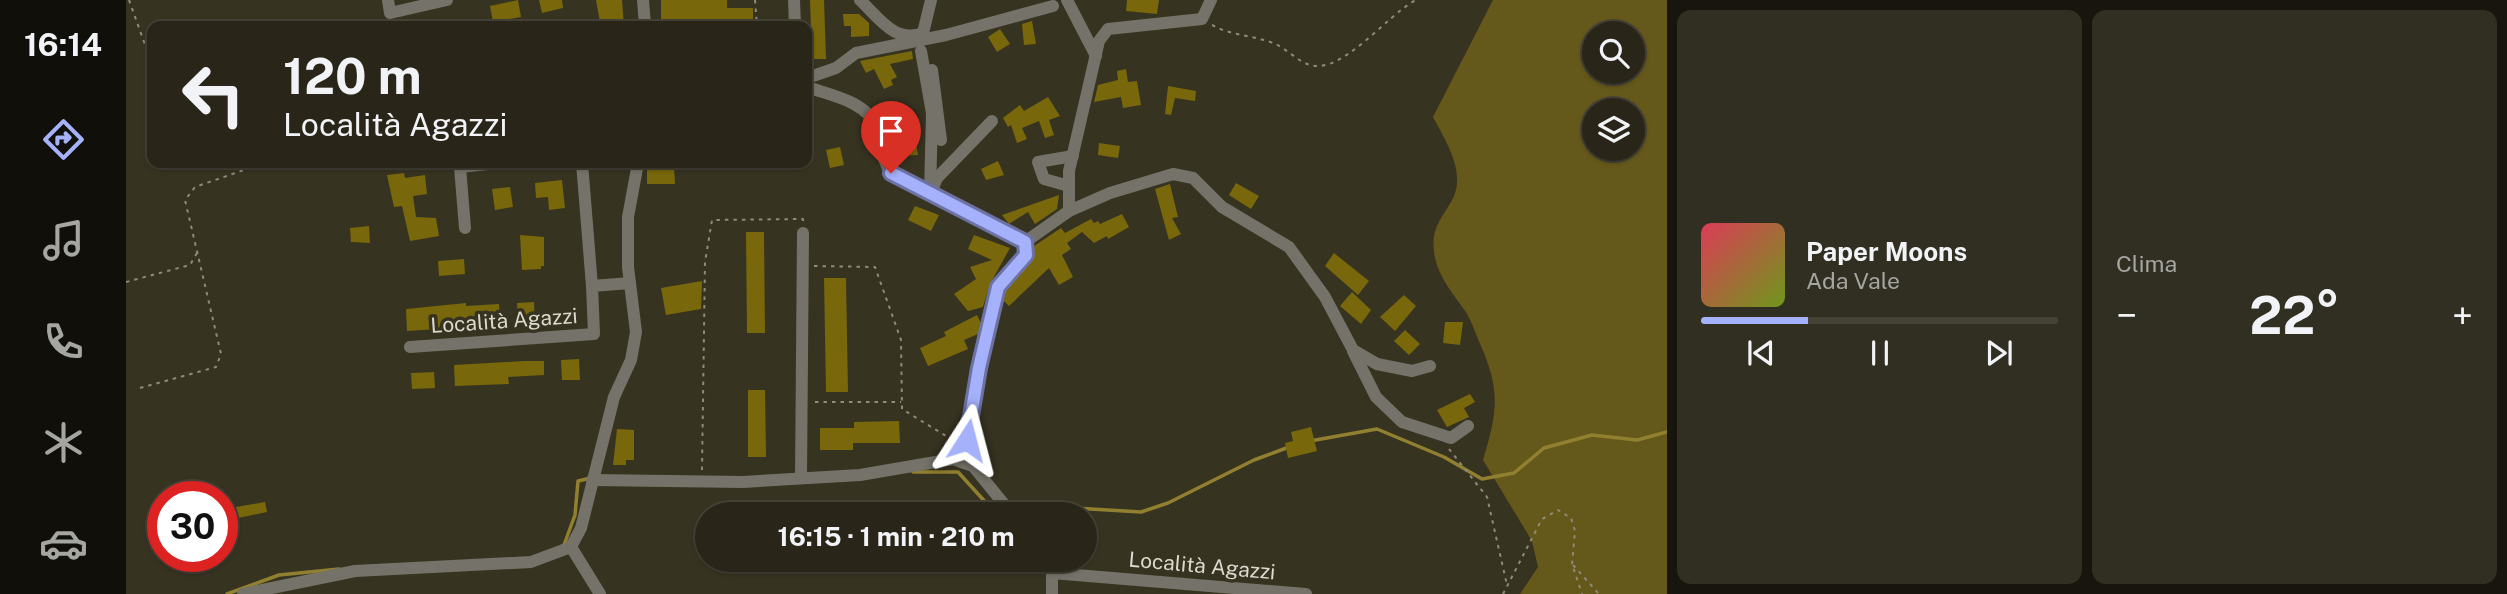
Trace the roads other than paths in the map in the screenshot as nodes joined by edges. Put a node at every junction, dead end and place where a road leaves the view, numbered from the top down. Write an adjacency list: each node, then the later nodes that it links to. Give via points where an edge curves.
1 (387, 0): 2 (street, via 390,13)
2 (447, 0)
3 (643, 0): 10 (street)
4 (794, 0): 11 (street)
5 (860, 0): 6 (street, via 893,33 910,38 923,33)
6 (931, 0)
7 (1067, 0): 13 (street)
8 (1211, 0): 13 (street, via 1202,19 1108,29)
9 (1053, 6): 12 (street)
10 (645, 21)
11 (794, 21)
12 (922, 45): 14 (street, via 856,53 836,68); 17 (street, via 936,87); 23 (street, via 932,113)
13 (1096, 56): 18 (street)
14 (812, 76)
15 (812, 89): 23 (street, via 849,101 865,113 875,124 883,162 891,173)
16 (992, 121): 23 (street, via 937,178)
17 (941, 140)
18 (1073, 156): 22 (street); 22 (street, via 1038,162 1044,179)
19 (460, 168): 25 (street)
20 (582, 168): 29 (street, Località Agazzi)
21 (637, 168): 28 (street, via 628,217)
22 (1069, 186): 24 (street)
23 (930, 194): 27 (street)
24 (1069, 211): 27 (street); 31 (street, via 1147,180 1173,174 1193,178 1222,207 1289,247 1325,297)
25 (465, 228)
26 (803, 233): 35 (street)
27 (1025, 242): 34 (street, via 1026,255 998,287)
28 (630, 283): 29 (street, Località Agazzi); 36 (street, via 636,332 631,360 614,397)
29 (592, 286): 30 (street, Località Agazzi, via 594,334)
30 (410, 347)
31 (1353, 350): 32 (street, via 1377,363 1412,371); 33 (street, via 1376,397 1402,422 1451,438)
32 (1430, 366)
33 (1468, 426)
34 (964, 463): 35 (street, via 953,459 860,475); 37 (street, via 973,466)
35 (801, 478): 36 (street)
36 (592, 480): 38 (street, via 581,528)
37 (1002, 502)
38 (571, 547): 40 (street, via 531,562 355,571); 41 (street)
39 (1052, 573): 42 (street); 43 (street, Località Agazzi)
40 (243, 594)
41 (600, 594)
42 (1052, 594)
43 (1306, 594)

